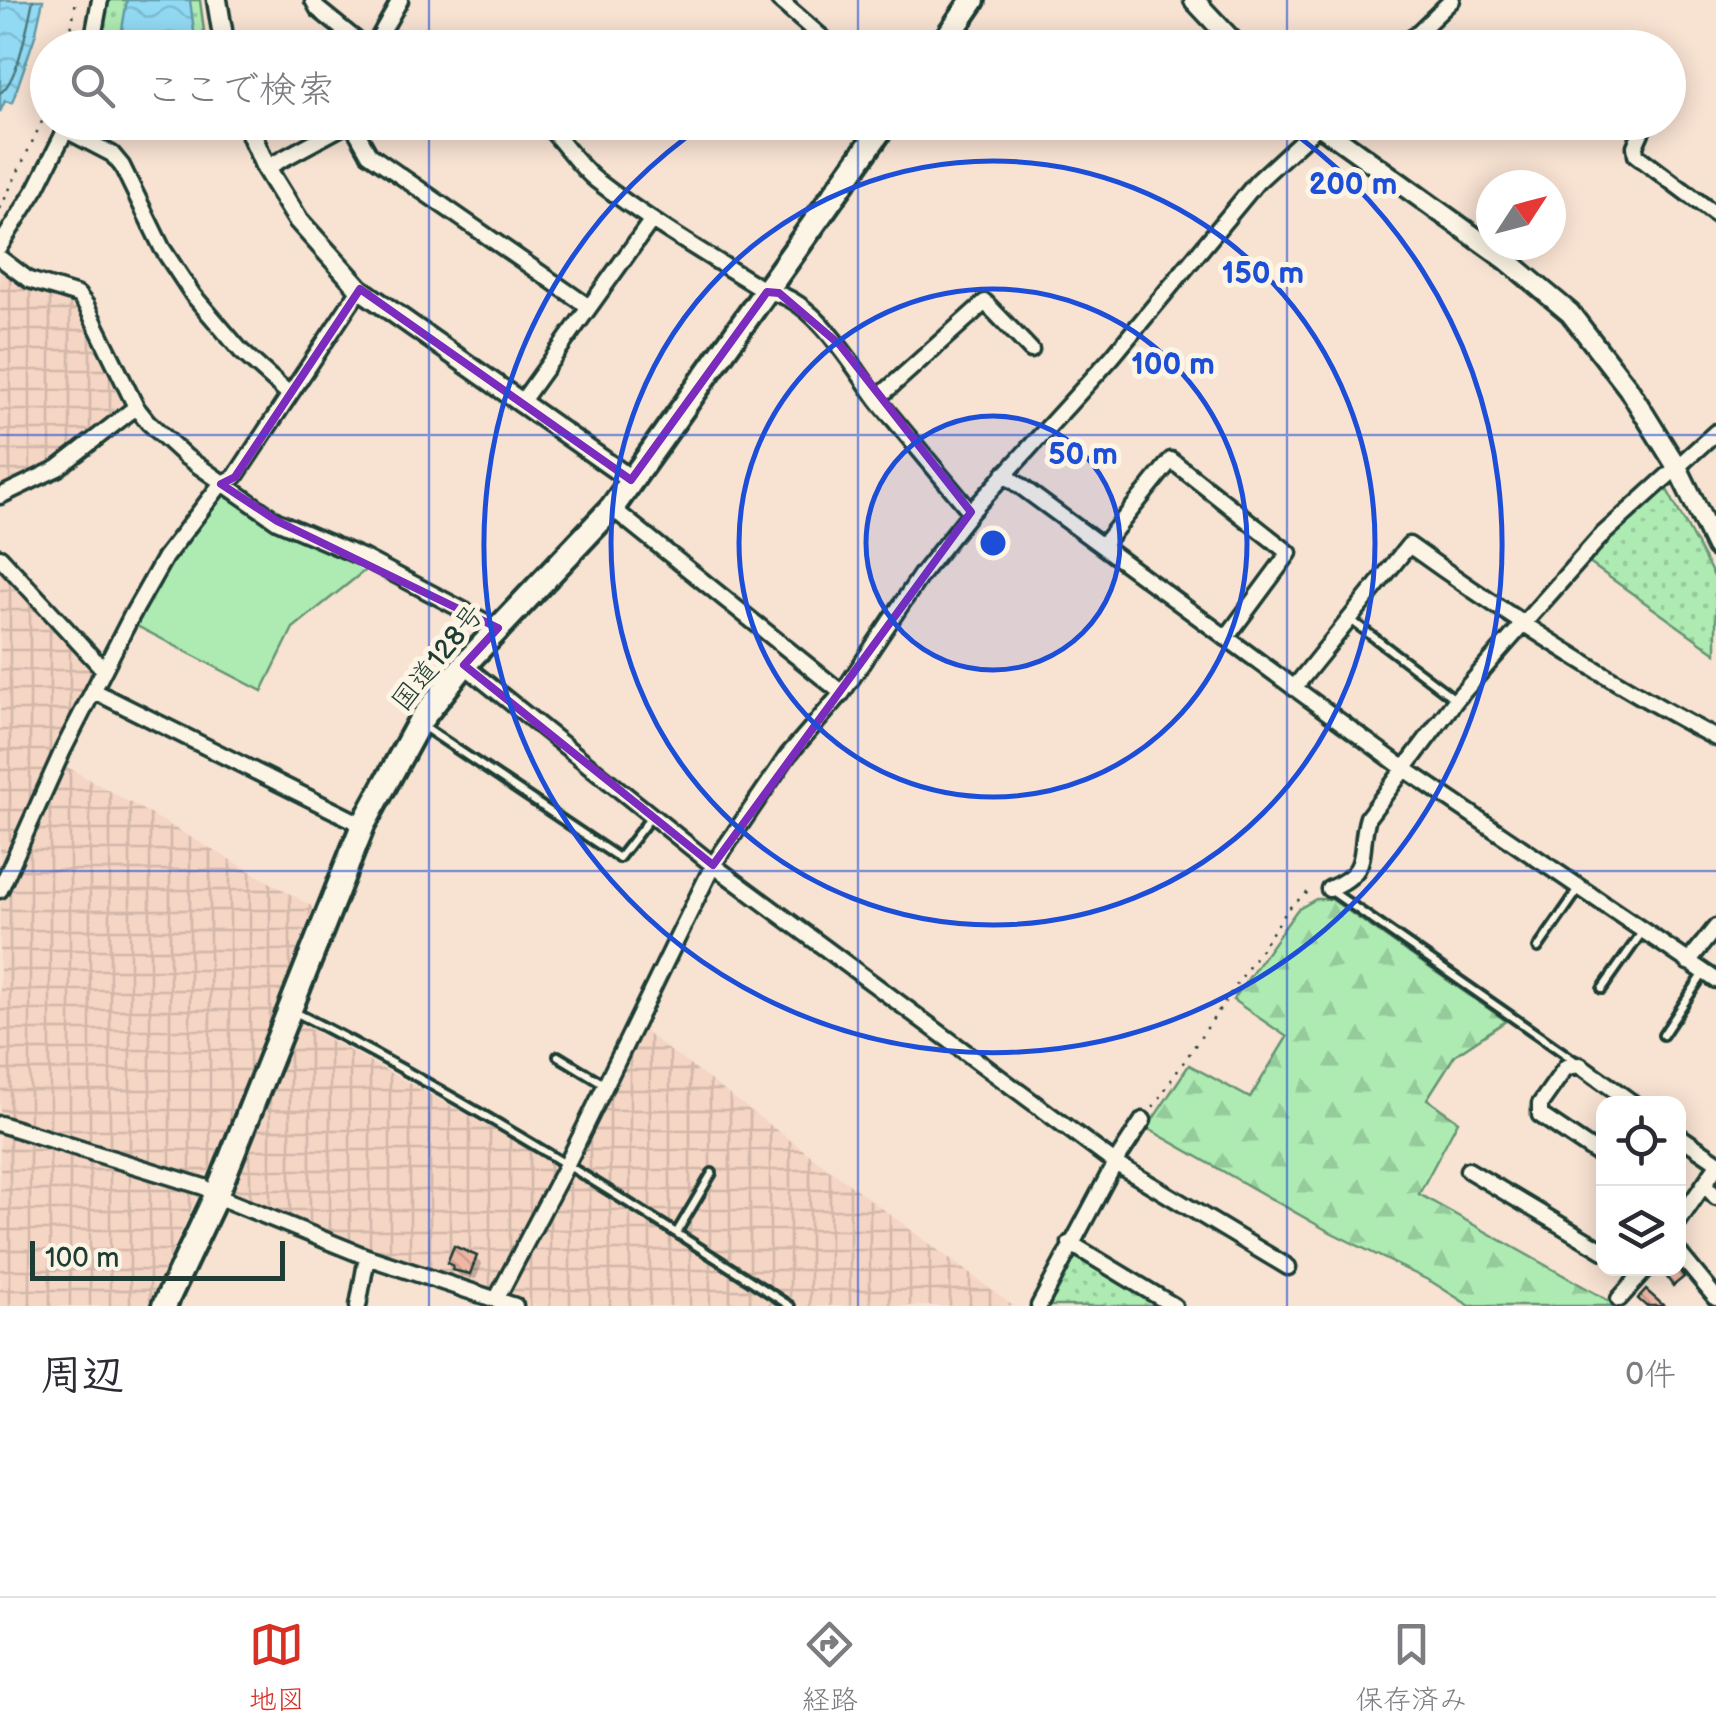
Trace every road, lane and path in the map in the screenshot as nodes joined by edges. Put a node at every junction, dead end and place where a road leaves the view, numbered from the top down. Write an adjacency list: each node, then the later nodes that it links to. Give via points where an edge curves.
1 (76, 0): 10 (path)
2 (100, 0): 11 (street)
3 (217, 0): 12 (street)
4 (312, 0): 13 (street)
5 (400, 0): 14 (street)
6 (778, 0): 15 (street)
7 (973, 0): 16 (highway)
8 (1194, 0): 17 (street)
9 (1452, 0): 18 (street)
10 (71, 30)
11 (95, 30)
12 (222, 30)
13 (346, 30)
14 (381, 30)
15 (813, 30)
16 (952, 30)
17 (1222, 30)
18 (1421, 30)
19 (33, 140): 31 (path)
20 (60, 140): 34 (street)
21 (90, 140): 40 (street, via 122,166 193,295)
22 (254, 140): 30 (street)
23 (318, 140): 30 (street)
24 (359, 140): 38 (street, via 370,154)
25 (562, 140): 33 (street, via 592,176)
26 (873, 140): 37 (highway, 国道128号)
27 (1301, 140): 46 (street, via 1257,182 1112,357)
28 (1340, 140): 45 (street, via 1570,313 1628,388)
29 (1638, 140): 32 (street, via 1636,154)
30 (266, 168): 36 (street, via 298,220)
31 (0, 208)
32 (1716, 215)
33 (651, 221): 37 (street); 38 (street)
34 (0, 246)
35 (0, 258): 43 (street, via 29,280 78,295)
36 (360, 289): 40 (street); 42 (street)
37 (767, 292): 41 (street, via 803,310 840,345); 47 (highway, 国道128号)
38 (589, 307): 42 (street)
39 (1031, 350): 41 (street, via 985,302)
40 (289, 394): 48 (street, via 235,477)
41 (877, 399): 51 (street)
42 (520, 404): 47 (street)
43 (136, 407): 48 (street); 49 (street, via 58,468)
44 (1716, 432): 45 (street)
45 (1677, 468): 52 (street); 56 (street, via 1601,536)
46 (1004, 474): 51 (street); 53 (street)
47 (631, 480): 50 (highway, 国道128号)
48 (221, 484): 57 (street, via 277,521); 60 (street, via 165,557)
49 (0, 496)
50 (612, 508): 57 (highway, 国道128号); 63 (street)
51 (971, 512): 63 (street)
52 (1715, 542)
53 (1102, 546): 58 (street); 58 (street, via 1171,460 1289,553)
54 (0, 557): 60 (street)
55 (1350, 620): 56 (street, via 1409,545); 61 (street); 64 (lane)
56 (1522, 626): 64 (street); 66 (street)
57 (498, 628): 59 (highway, 国道128号)
58 (1226, 638): 61 (street)
59 (464, 665): 65 (highway, 国道128号); 68 (street)
60 (104, 670): 62 (street)
61 (1294, 688): 67 (street)
62 (94, 692): 69 (street); 73 (street)
63 (842, 692): 70 (street, via 788,755)
64 (1456, 700): 67 (street)
65 (419, 724): 68 (lane, via 620,858); 69 (highway, 国道128号)
66 (1716, 738)
67 (1402, 768): 71 (street); 72 (street, via 1368,817 1366,852 1354,873)
68 (652, 816): 70 (street)
69 (363, 825): 80 (highway, 国道128号)
70 (714, 865): 84 (street); 90 (street)
71 (1580, 888): 75 (street); 76 (lane)
72 (1329, 889): 83 (lane); 86 (path, via 1308,892 1290,908)
73 (0, 890)
74 (1716, 927): 77 (street)
75 (1643, 930): 77 (street); 79 (lane)
76 (1538, 948)
77 (1688, 962): 78 (street)
78 (1710, 976): 81 (lane)
79 (1602, 989)
80 (292, 1010): 92 (lane); 96 (highway, 国道128号)
81 (1663, 1035)
82 (558, 1056): 84 (lane)
83 (1580, 1064): 85 (street); 89 (street, via 1566,1068 1540,1104 1540,1115)
84 (606, 1085): 92 (street)
85 (1623, 1096)
86 (1144, 1120): 90 (street)
87 (0, 1124): 96 (street)
88 (1686, 1141): 91 (street)
89 (1596, 1153)
90 (1114, 1163): 100 (street); 104 (street)
91 (1716, 1164): 95 (street)
92 (566, 1166): 99 (lane); 108 (street)
93 (1468, 1170): 101 (street)
94 (712, 1174): 99 (lane)
95 (1704, 1184): 97 (street); 98 (street)
96 (216, 1196): 102 (street); 109 (highway, 国道128号)
97 (1716, 1198)
98 (1686, 1207)
99 (677, 1232): 112 (lane)
100 (1070, 1243): 113 (street); 114 (street)
101 (1596, 1246)
102 (367, 1258): 108 (street); 110 (street)
103 (1686, 1262): 106 (street)
104 (1288, 1267)
105 (1636, 1276): 107 (street)
106 (1716, 1298)
107 (1619, 1299)
108 (496, 1300): 111 (street)
109 (164, 1306)
110 (358, 1306)
111 (515, 1306)
112 (790, 1306)
113 (1039, 1306)
114 (1174, 1306)

